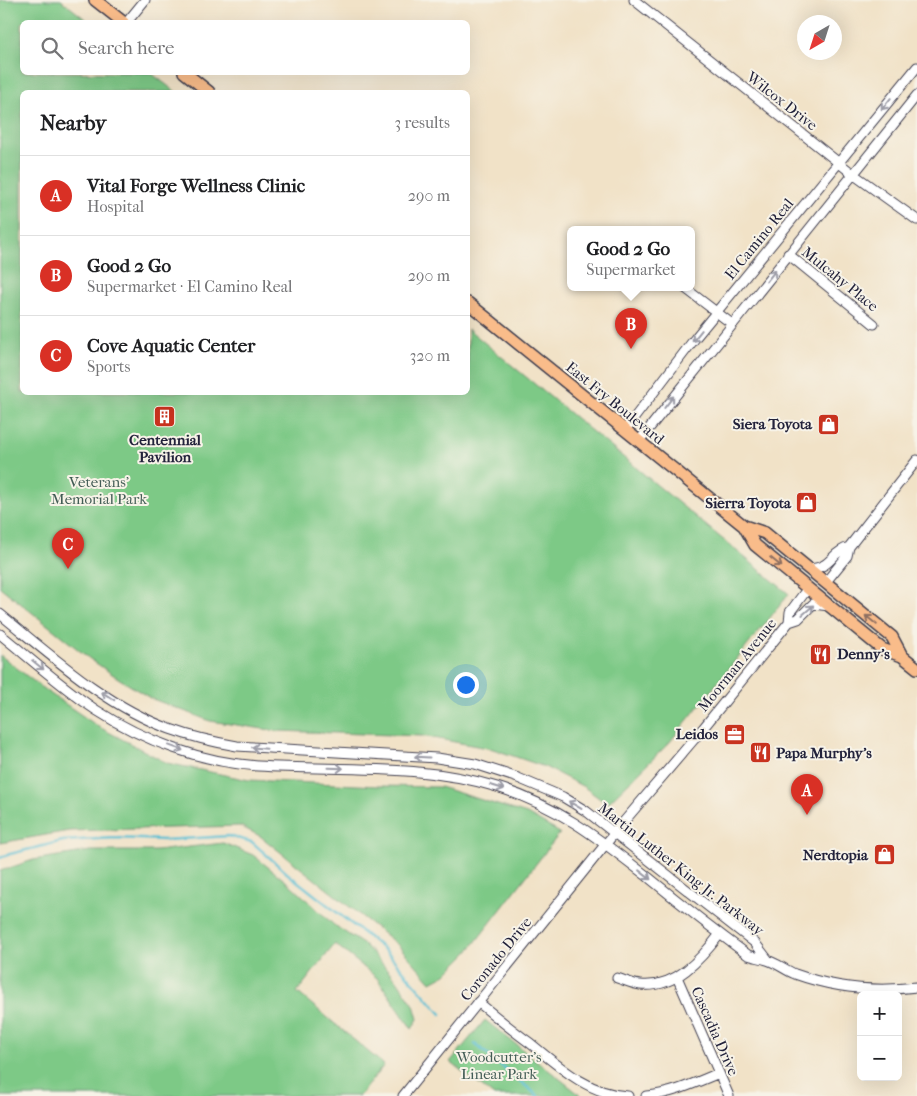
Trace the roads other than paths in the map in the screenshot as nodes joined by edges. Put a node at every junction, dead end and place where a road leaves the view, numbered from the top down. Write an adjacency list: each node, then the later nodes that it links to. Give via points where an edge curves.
1 (96, 0): 4 (main road)
2 (145, 0): 5 (street)
3 (634, 0): 10 (street, Wilcox Drive)
4 (121, 20)
5 (129, 20)
6 (917, 67): 10 (street, El Camino Real, one-way to 10)
7 (188, 75): 8 (main road)
8 (206, 90)
9 (917, 96): 11 (street)
10 (839, 163): 11 (street, Wilcox Drive); 16 (street, El Camino Real)
11 (853, 174): 12 (street, Wilcox Drive); 13 (street)
12 (917, 220)
13 (788, 254): 17 (street, one-way to 13); 18 (street, Mulcahy Place)
14 (689, 291): 16 (street)
15 (470, 305): 19 (main road, East Fry Boulevard)
16 (717, 312): 17 (street); 19 (street, El Camino Real, one-way to 19)
17 (732, 324): 20 (street, one-way to 17)
18 (874, 324)
19 (625, 430): 20 (main road, East Fry Boulevard)
20 (639, 441): 22 (main road, East Fry Boulevard)
21 (917, 460): 23 (street)
22 (744, 526): 24 (main road, East Fry Boulevard, via 765,533); 26 (main road, East Fry Boulevard, one-way to 26, via 755,545)
23 (849, 547): 24 (street, via 840,550 819,569); 25 (street, via 847,556)
24 (808, 569): 25 (main road, East Fry Boulevard)
25 (826, 583): 31 (main road, East Fry Boulevard, one-way to 25, via 892,637)
26 (808, 588): 27 (main road, East Fry Boulevard); 29 (street, Moorman Avenue, via 790,612)
27 (830, 606): 29 (street, Moorman Avenue, one-way to 27, via 798,619 813,604); 31 (main road, East Fry Boulevard, via 882,649)
28 (0, 614): 33 (street, Martin Luther King Jr. Parkway, one-way to 28, via 586,811 563,797 475,764 438,758 237,746 169,729 104,694)
29 (788, 622): 33 (street, Moorman Avenue)
30 (0, 634): 33 (street, Martin Luther King Jr. Parkway, one-way to 33, via 96,709 146,737 177,749 212,759 257,766 418,771 466,778 545,805)
31 (902, 656): 32 (main road, East Fry Boulevard)
32 (917, 668)
33 (610, 839): 34 (street, Martin Luther King Jr. Parkway, one-way to 34); 35 (street, Martin Luther King Jr. Parkway, via 755,943); 39 (street, Coronado Drive)
34 (720, 934): 35 (street, Martin Luther King Jr. Parkway, via 748,955); 36 (street, via 705,954)
35 (768, 960): 38 (street, via 824,983 892,990)
36 (677, 977): 37 (street, via 640,985); 40 (street, Cascadia Drive)
37 (617, 978)
38 (917, 987)
39 (478, 1002): 41 (street, Coronado Drive); 42 (street, via 582,1082)
40 (719, 1073): 43 (street, via 661,1095); 44 (street, Cascadia Drive)
41 (404, 1095)
42 (628, 1096)
43 (646, 1096)
44 (729, 1096)

